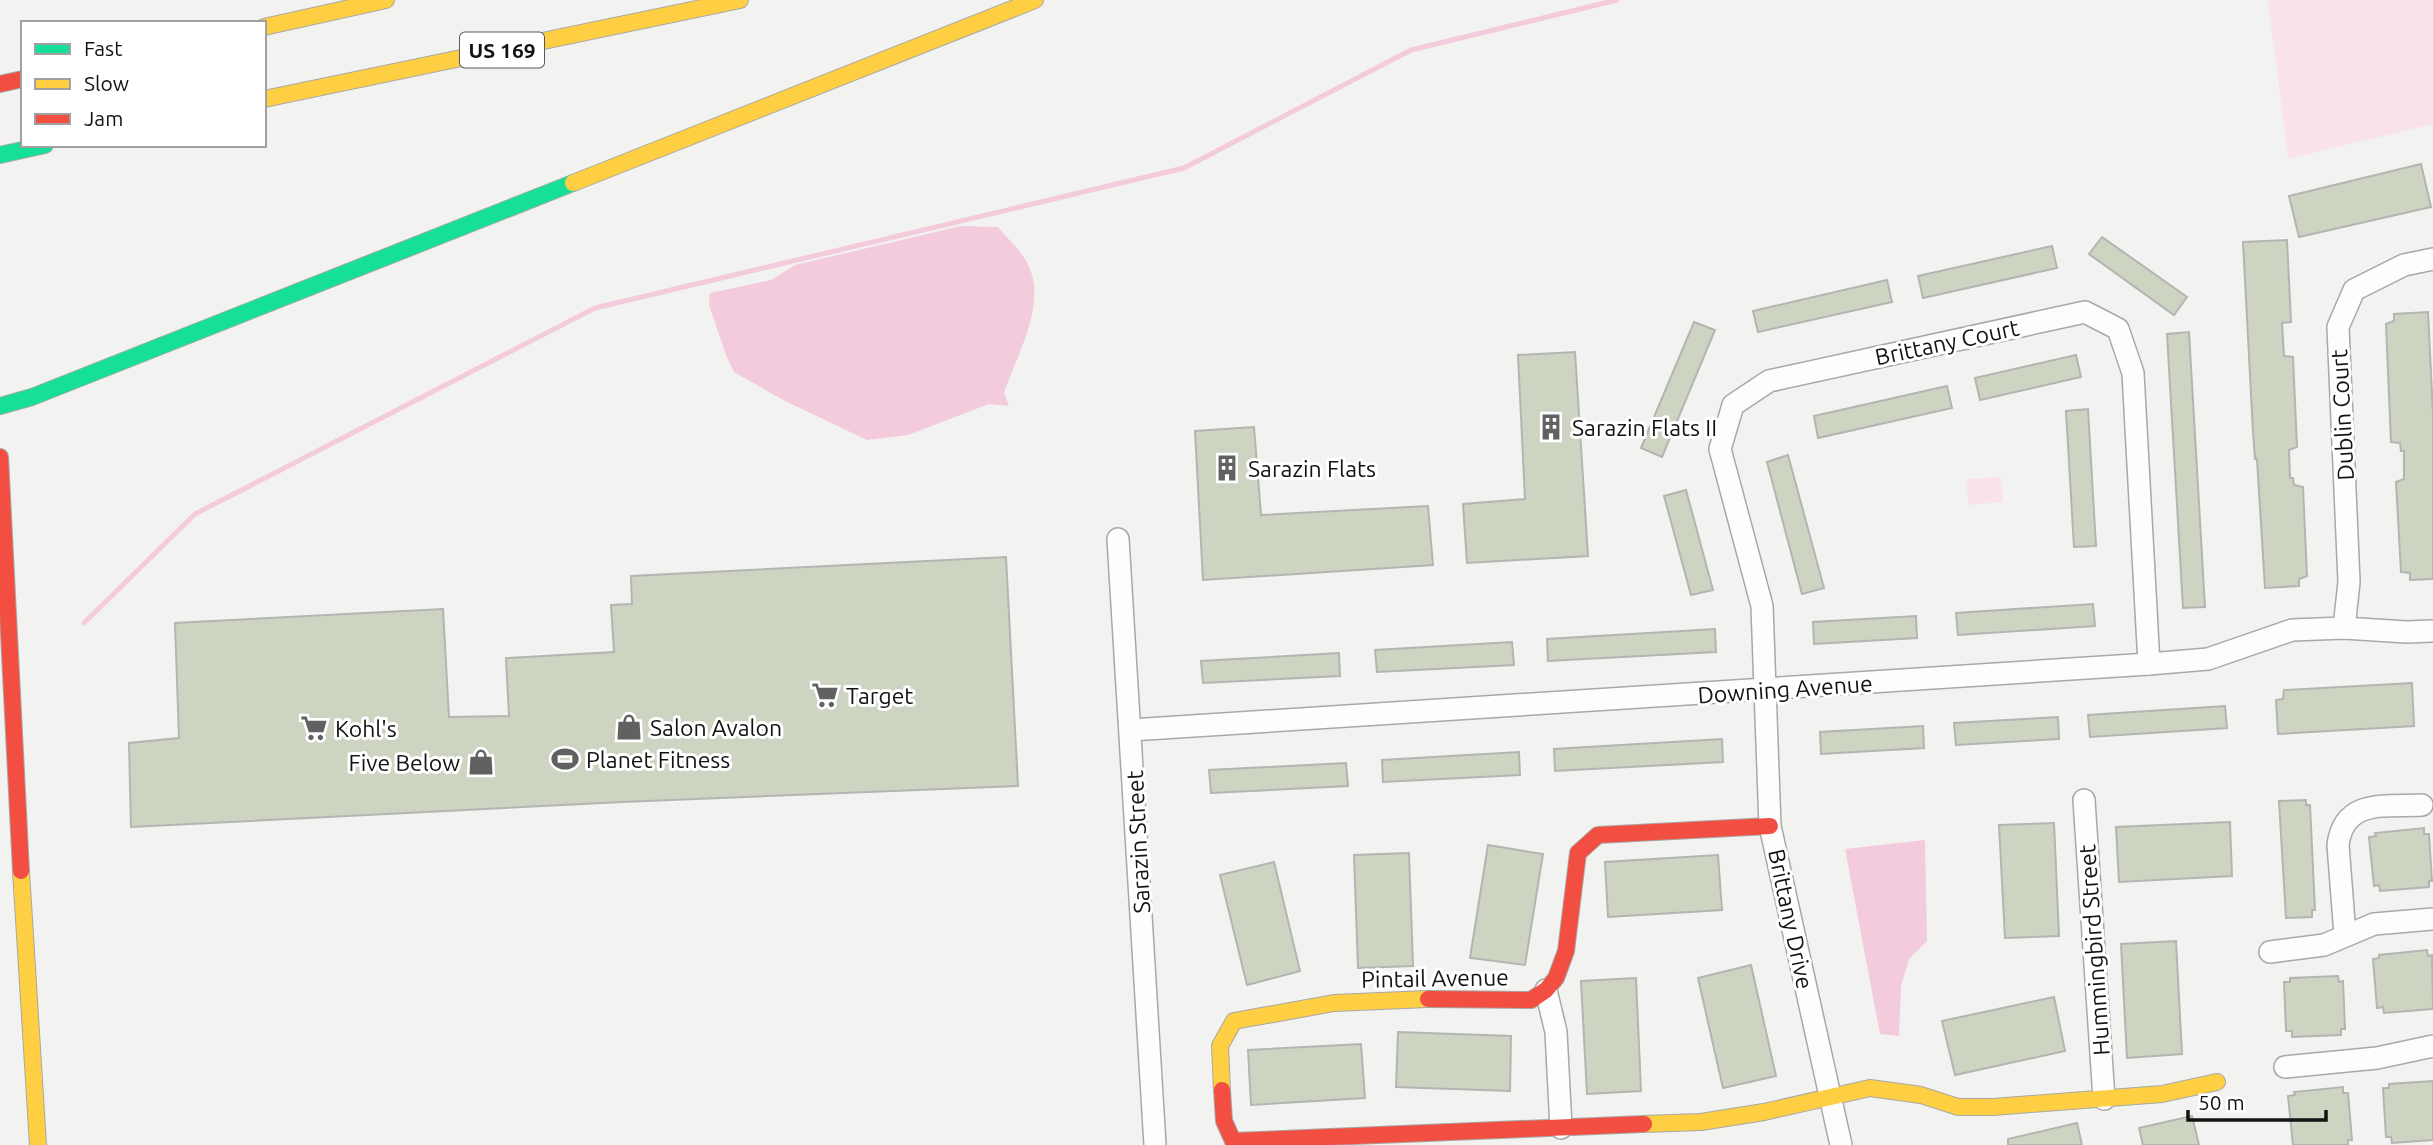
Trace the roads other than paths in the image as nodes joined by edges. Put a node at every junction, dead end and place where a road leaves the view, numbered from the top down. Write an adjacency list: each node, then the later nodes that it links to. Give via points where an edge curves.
1 (386, 0): 4 (main road)
2 (740, 0): 7 (main road, US 169)
3 (1035, 0): 11 (main road)
4 (266, 27)
5 (21, 79): 6 (main road)
6 (0, 84)
7 (266, 99)
8 (36, 147): 9 (main road)
9 (0, 155)
10 (2433, 259): 14 (street, Dublin Court, via 2404,265 2354,290 2337,327 2349,582)
11 (0, 406)
12 (0, 457): 32 (main road)
13 (1118, 539): 18 (street, Sarazin Street)
14 (2344, 628): 15 (street, Downing Avenue); 16 (street, Downing Avenue, via 2291,630 2208,659)
15 (2433, 631)
16 (2149, 664): 17 (street, Downing Avenue); 17 (street, Brittany Court, via 2133,373 2118,329 2085,312 1769,381 1733,405 1720,449 1762,606)
17 (1767, 690): 18 (street, Downing Avenue); 21 (street, Brittany Drive)
18 (1131, 730): 33 (street, Sarazin Street)
19 (2084, 800): 30 (street, Hummingbird Street)
20 (2422, 805): 23 (street, via 2365,809 2346,820 2339,845)
21 (1770, 826): 25 (main road, via 1598,835 1578,853 1566,951); 29 (street, Brittany Drive)
22 (2433, 919): 23 (street, via 2385,922)
23 (2345, 935): 24 (street, via 2309,949)
24 (2270, 952)
25 (1546, 990): 31 (street, via 1557,1044); 31 (main road, Pintail Avenue, via 1531,1000 1334,1003 1234,1021 1220,1046 1224,1121 1233,1141)
26 (2433, 1046): 27 (street, via 2376,1058)
27 (2285, 1067)
28 (2217, 1082): 30 (main road, via 2162,1094)
29 (1830, 1097): 30 (main road, via 1870,1088 1921,1095 1958,1107); 31 (main road, via 1701,1122); 34 (street, Brittany Drive)
30 (2104, 1099)
31 (1561, 1128)
32 (38, 1145)
33 (1155, 1145)
34 (1841, 1145)

